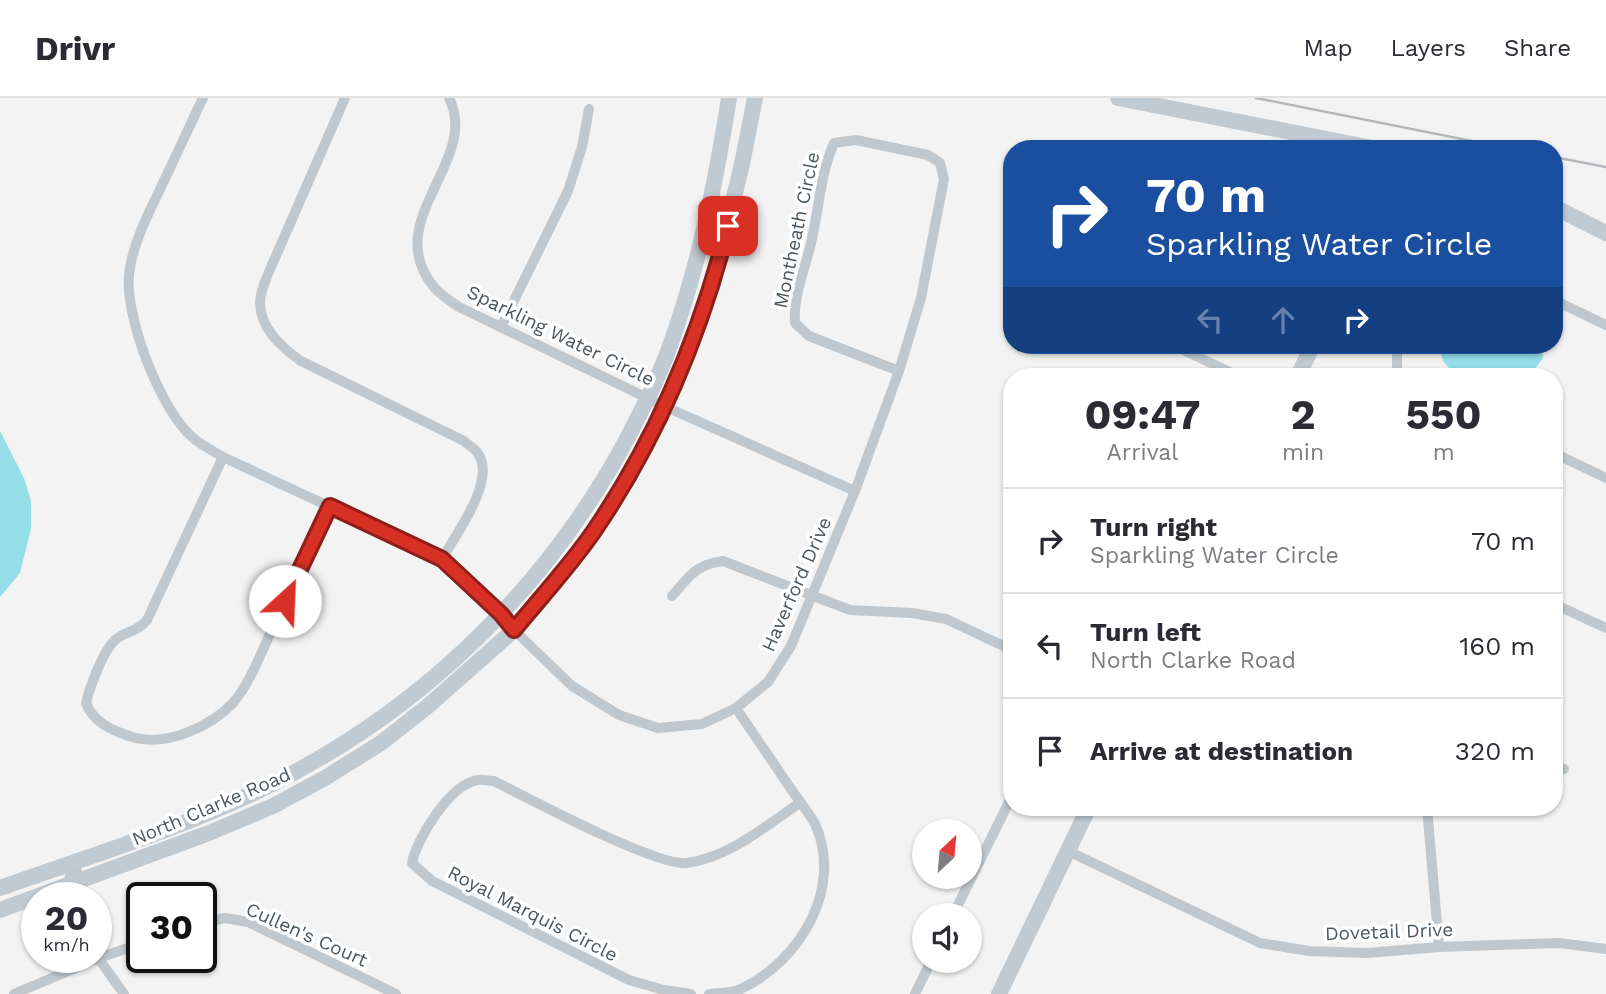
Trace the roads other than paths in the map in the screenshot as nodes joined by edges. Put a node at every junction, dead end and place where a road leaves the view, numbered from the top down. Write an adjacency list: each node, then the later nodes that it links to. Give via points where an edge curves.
1 (203, 98): 19 (street, via 141,229 129,276 134,320 156,383 192,437)
2 (345, 98): 24 (street, via 260,302 267,327 279,345 301,361 464,441 478,453 484,472 482,488)
3 (449, 98): 13 (street, Sparkling Water Circle, via 455,127 449,155 422,213 416,240 422,267 434,287 459,307)
4 (729, 98): 17 (street, North Clarke Road, via 706,224 671,342)
5 (755, 98): 18 (street, North Clarke Road, via 713,284)
6 (1118, 98): 8 (street)
7 (589, 109): 13 (street, via 568,191)
8 (1331, 140)
9 (1563, 212): 10 (street)
10 (1606, 233)
11 (1563, 304): 12 (street)
12 (1606, 325)
13 (501, 327): 17 (street, Sparkling Water Circle)
14 (1192, 354): 15 (street)
15 (1221, 368)
16 (899, 371): 16 (street, Montheath Circle, via 921,298 944,179 940,163 928,155 856,139 834,143 794,307 795,323 809,336); 22 (street, Montheath Circle)
17 (649, 397): 18 (street, Sparkling Water Circle); 28 (street, North Clarke Road, via 573,527)
18 (666, 407): 22 (street, Sparkling Water Circle); 30 (street, North Clarke Road, via 593,533)
19 (223, 457): 23 (street); 23 (street, via 147,620 115,640 107,651 86,703 99,722 132,737 161,740 201,726 232,703 252,672)
20 (1563, 457): 21 (street)
21 (1606, 478)
22 (855, 491): 25 (street, Haverford Drive)
23 (330, 506): 24 (street)
24 (442, 559): 28 (street)
25 (813, 594): 26 (street, via 723,561 706,563); 31 (street, via 850,610 946,619); 32 (street, Haverford Drive, via 791,646 768,682)
26 (672, 596)
27 (1563, 608): 29 (street)
28 (501, 614): 30 (street); 38 (street, North Clarke Road, via 398,708 332,752 206,815)
29 (1606, 628)
30 (514, 630): 32 (street, Haverford Drive, via 572,686 619,715 658,728 702,724); 40 (street, North Clarke Road, via 381,743 325,778 273,806)
31 (1003, 646)
32 (736, 708): 33 (street)
33 (800, 803): 51 (street, via 815,824 824,857 822,887 811,922 793,950); 55 (street, Royal Marquis Circle, via 728,851 684,864 650,856 494,781 477,779 458,791 432,819 415,849 412,863 432,881 629,980)
34 (1003, 814): 42 (street)
35 (1085, 816): 37 (street)
36 (1428, 816): 46 (street)
37 (1068, 850): 46 (street, Dovetail Drive, via 1260,943 1367,953); 58 (street)
38 (73, 862): 39 (street); 41 (street, North Clarke Road)
39 (74, 882)
40 (89, 882)
41 (0, 888)
42 (959, 903)
43 (21, 904): 44 (street, North Clarke Road)
44 (0, 910)
45 (217, 920): 54 (street, Cullen's Court, via 248,922)
46 (1439, 947): 47 (street, Dovetail Drive, via 1559,943)
47 (1606, 949)
48 (60, 973): 52 (street)
49 (110, 973): 53 (street)
50 (925, 973): 57 (street)
51 (740, 992): 56 (street)
52 (14, 994)
53 (124, 994)
54 (396, 994)
55 (691, 994)
56 (709, 994)
57 (915, 994)
58 (999, 994)

